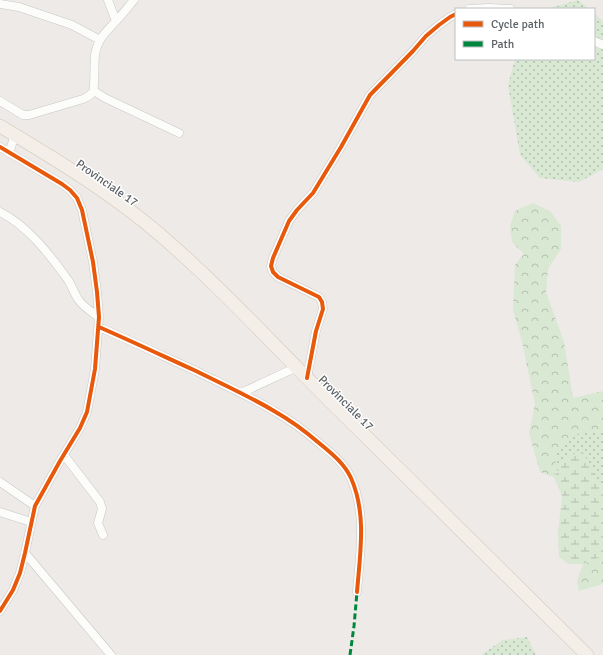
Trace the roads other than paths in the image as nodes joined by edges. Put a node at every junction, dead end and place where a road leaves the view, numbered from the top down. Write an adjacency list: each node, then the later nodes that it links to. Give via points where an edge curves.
1 (108, 0): 5 (street)
2 (134, 0): 5 (street)
3 (0, 4): 6 (street, via 19,7 72,25)
4 (455, 14): 18 (street, via 426,36 370,95 313,193 289,221 273,258 271,266 278,277 319,297 322,302 323,309)
5 (116, 21): 6 (street)
6 (100, 40): 7 (street, via 95,55)
7 (94, 91): 8 (street, via 83,99 30,115 23,115); 10 (street)
8 (0, 101)
9 (0, 126): 11 (main road, Provinciale 17)
10 (179, 132)
11 (15, 135): 13 (street); 17 (main road, Provinciale 17, via 105,192 146,223 203,273)
12 (0, 147): 13 (street)
13 (10, 153): 15 (street, via 62,184 77,198 93,262)
14 (0, 212): 15 (street, via 28,232 68,280 83,305)
15 (99, 317): 16 (street)
16 (99, 327): 19 (street); 20 (street, via 87,412)
17 (297, 368): 18 (main road, Provinciale 17); 19 (street)
18 (307, 378): 30 (main road, Provinciale 17)
19 (241, 393): 27 (street, via 276,411 306,432 337,459 350,476 355,488 361,523)
20 (64, 455): 22 (street); 25 (street, via 100,502 102,509 98,523)
21 (0, 482): 22 (street)
22 (35, 506): 24 (street)
23 (0, 512): 24 (street)
24 (31, 522): 26 (street)
25 (103, 536)
26 (25, 553): 28 (street, via 13,590); 29 (street)
27 (356, 592)
28 (0, 611)
29 (111, 655)
30 (587, 655)

